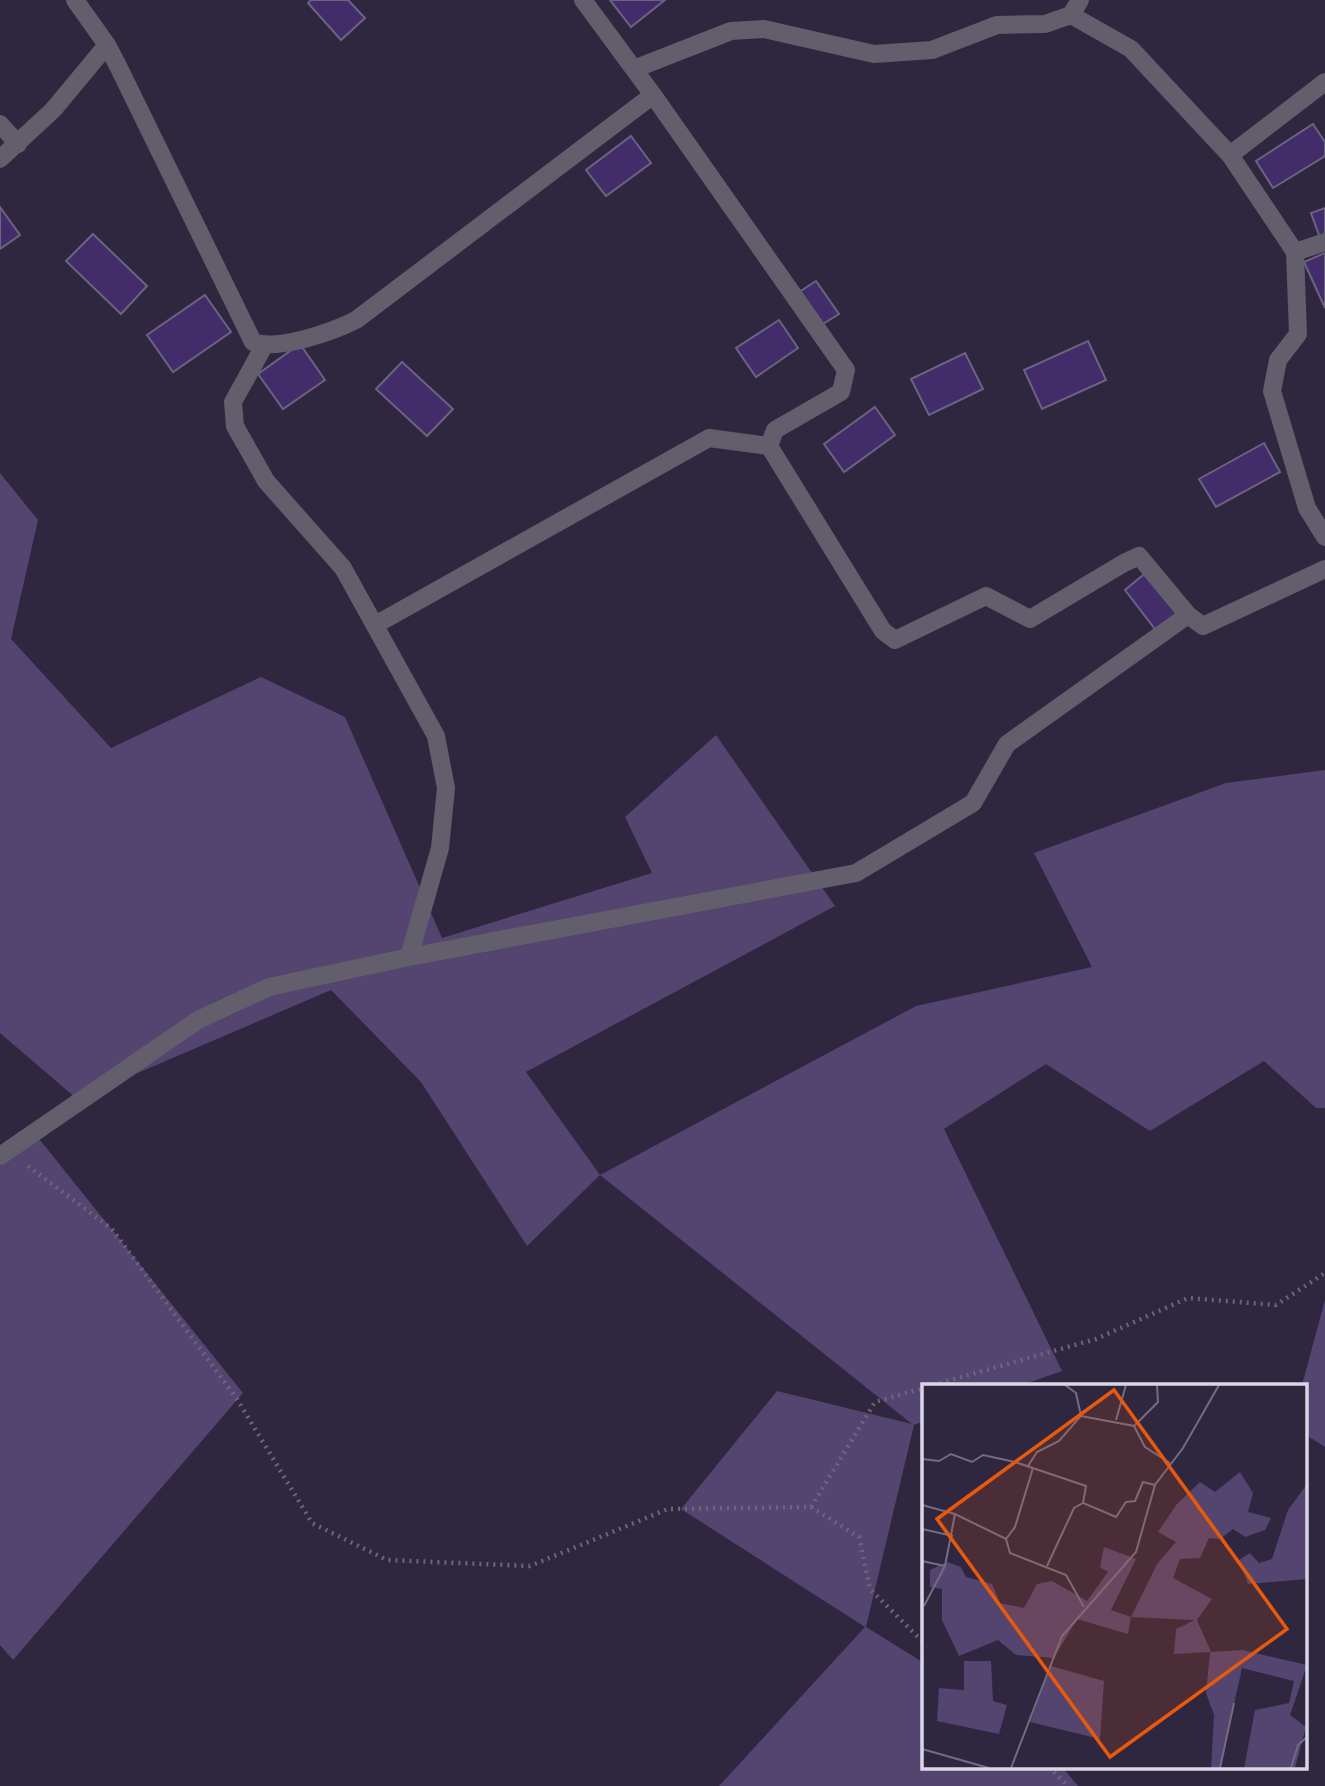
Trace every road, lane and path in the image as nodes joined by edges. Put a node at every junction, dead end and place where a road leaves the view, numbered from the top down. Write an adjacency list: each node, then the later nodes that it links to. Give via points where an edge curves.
1 (75, 0): 4 (street)
2 (583, 0): 5 (street)
3 (1075, 7): 5 (street, via 1045,24 997,25 932,50 874,54 764,29 731,31); 10 (street, via 1131,49)
4 (107, 45): 9 (street); 14 (street, via 253,342)
5 (634, 69): 7 (street)
6 (1325, 82): 10 (street)
7 (653, 95): 14 (street, via 356,320 332,332); 15 (street, via 846,370 841,392 775,430)
8 (0, 124): 9 (street)
9 (18, 144): 11 (street)
10 (1230, 155): 13 (street)
11 (0, 159)
12 (1325, 242): 13 (street)
13 (1295, 252): 16 (street, via 1298,334 1278,360 1272,391 1307,508)
14 (264, 346): 19 (street, via 233,402 236,426 266,481 343,568)
15 (769, 446): 18 (street, via 883,631 895,640 986,596 1030,619 1139,556); 19 (street, via 709,438)
16 (1325, 537)
17 (1325, 569): 18 (street, via 1203,626)
18 (1188, 615): 20 (street, via 1007,744 973,803 856,873)
19 (375, 625): 20 (street, via 436,736 446,788 440,848)
20 (409, 957): 21 (street, via 269,986 198,1020)
21 (4, 1153): 25 (path, via 112,1229 237,1399 313,1523 387,1560 530,1566 668,1509)
22 (1325, 1273): 23 (path, via 1276,1305 1188,1298 1096,1339)
23 (937, 1384)
24 (922, 1389): 25 (path, via 875,1402)
25 (811, 1507): 26 (path, via 859,1537 870,1589)
26 (922, 1641)
27 (1050, 1768): 28 (path)
28 (1068, 1786)

